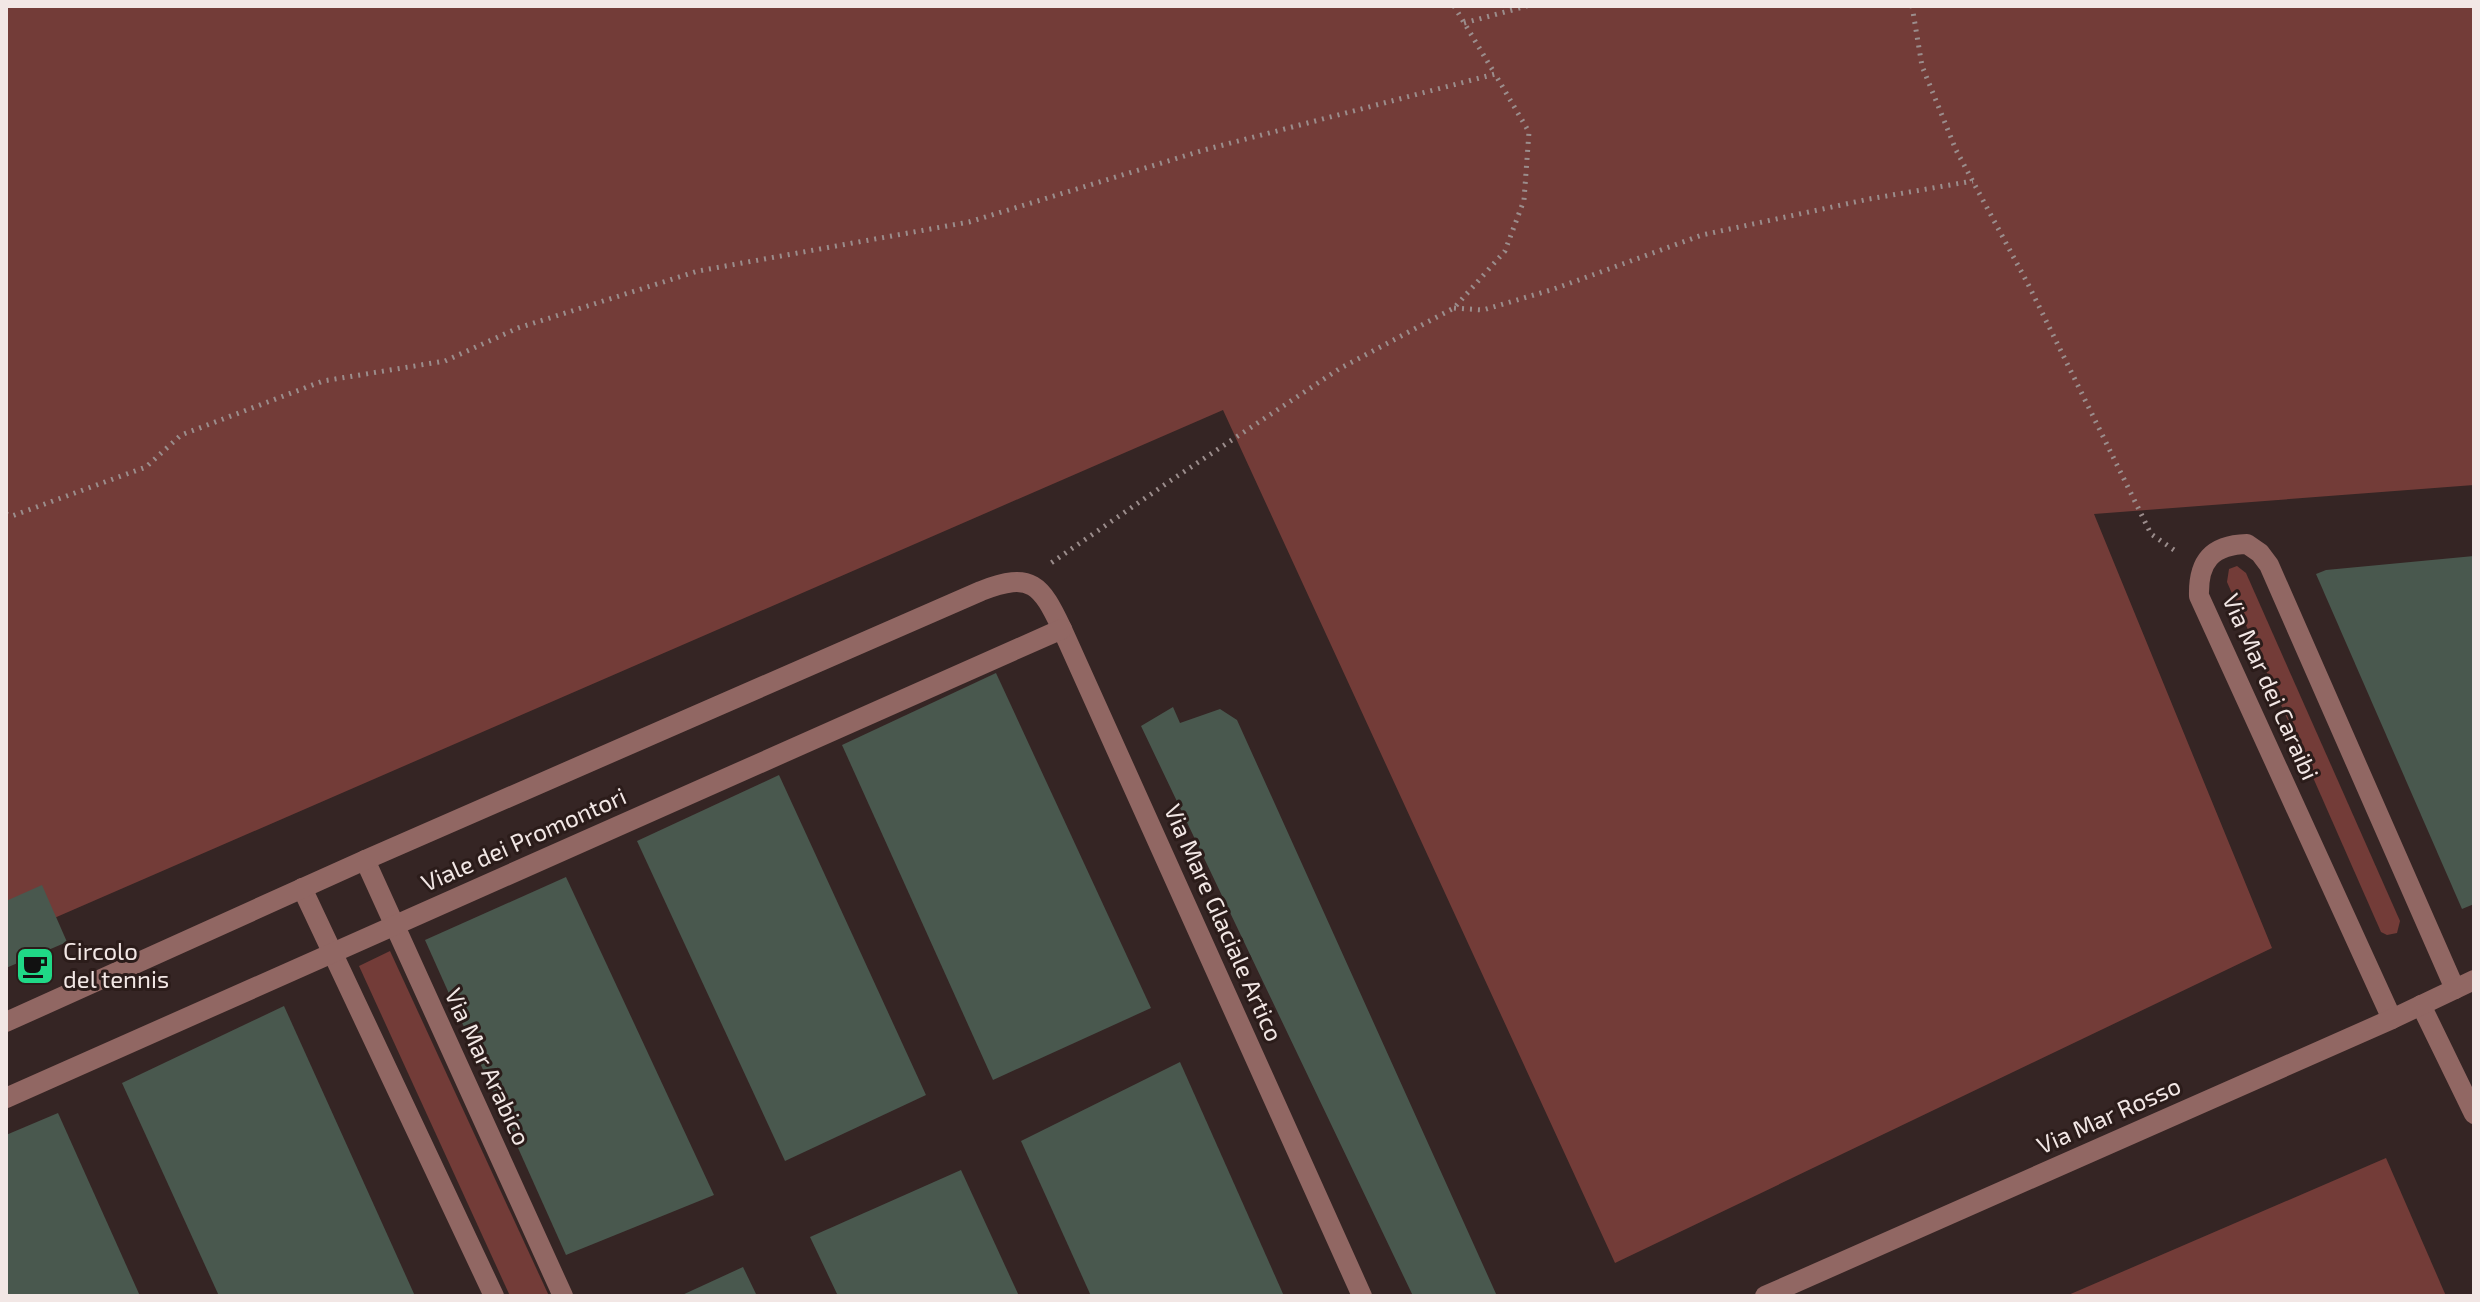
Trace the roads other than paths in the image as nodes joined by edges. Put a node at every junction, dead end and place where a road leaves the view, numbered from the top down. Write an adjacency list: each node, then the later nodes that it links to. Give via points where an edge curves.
1 (1024, 582): 2 (street, Via Mare Glaciale Artico, via 1046,597); 3 (street, Viale dei Promontori, via 981,591)
2 (1062, 629): 5 (street, Viale dei Promontori); 15 (street, Via Mare Glaciale Artico)
3 (365, 860): 4 (street, Viale dei Promontori); 5 (street, Via Mar Arabico)
4 (302, 888): 6 (street); 10 (street, Viale dei Promontori)
5 (394, 926): 6 (street, Viale dei Promontori); 14 (street, Via Mar Arabico)
6 (334, 954): 11 (street, Viale dei Promontori); 13 (street)
7 (2464, 985): 8 (street, Via Mar Rosso); 9 (street, Via Mar dei Caraibi, via 2269,565 2247,544 2221,548 2201,569 2199,596)
8 (2421, 1005): 9 (street, Via Mar Rosso); 12 (street)
9 (2392, 1019): 16 (street, Via Mar Rosso)
10 (6, 1022)
11 (6, 1098)
12 (2474, 1114)
13 (494, 1296)
14 (563, 1296)
15 (1362, 1296)
16 (1765, 1296)

